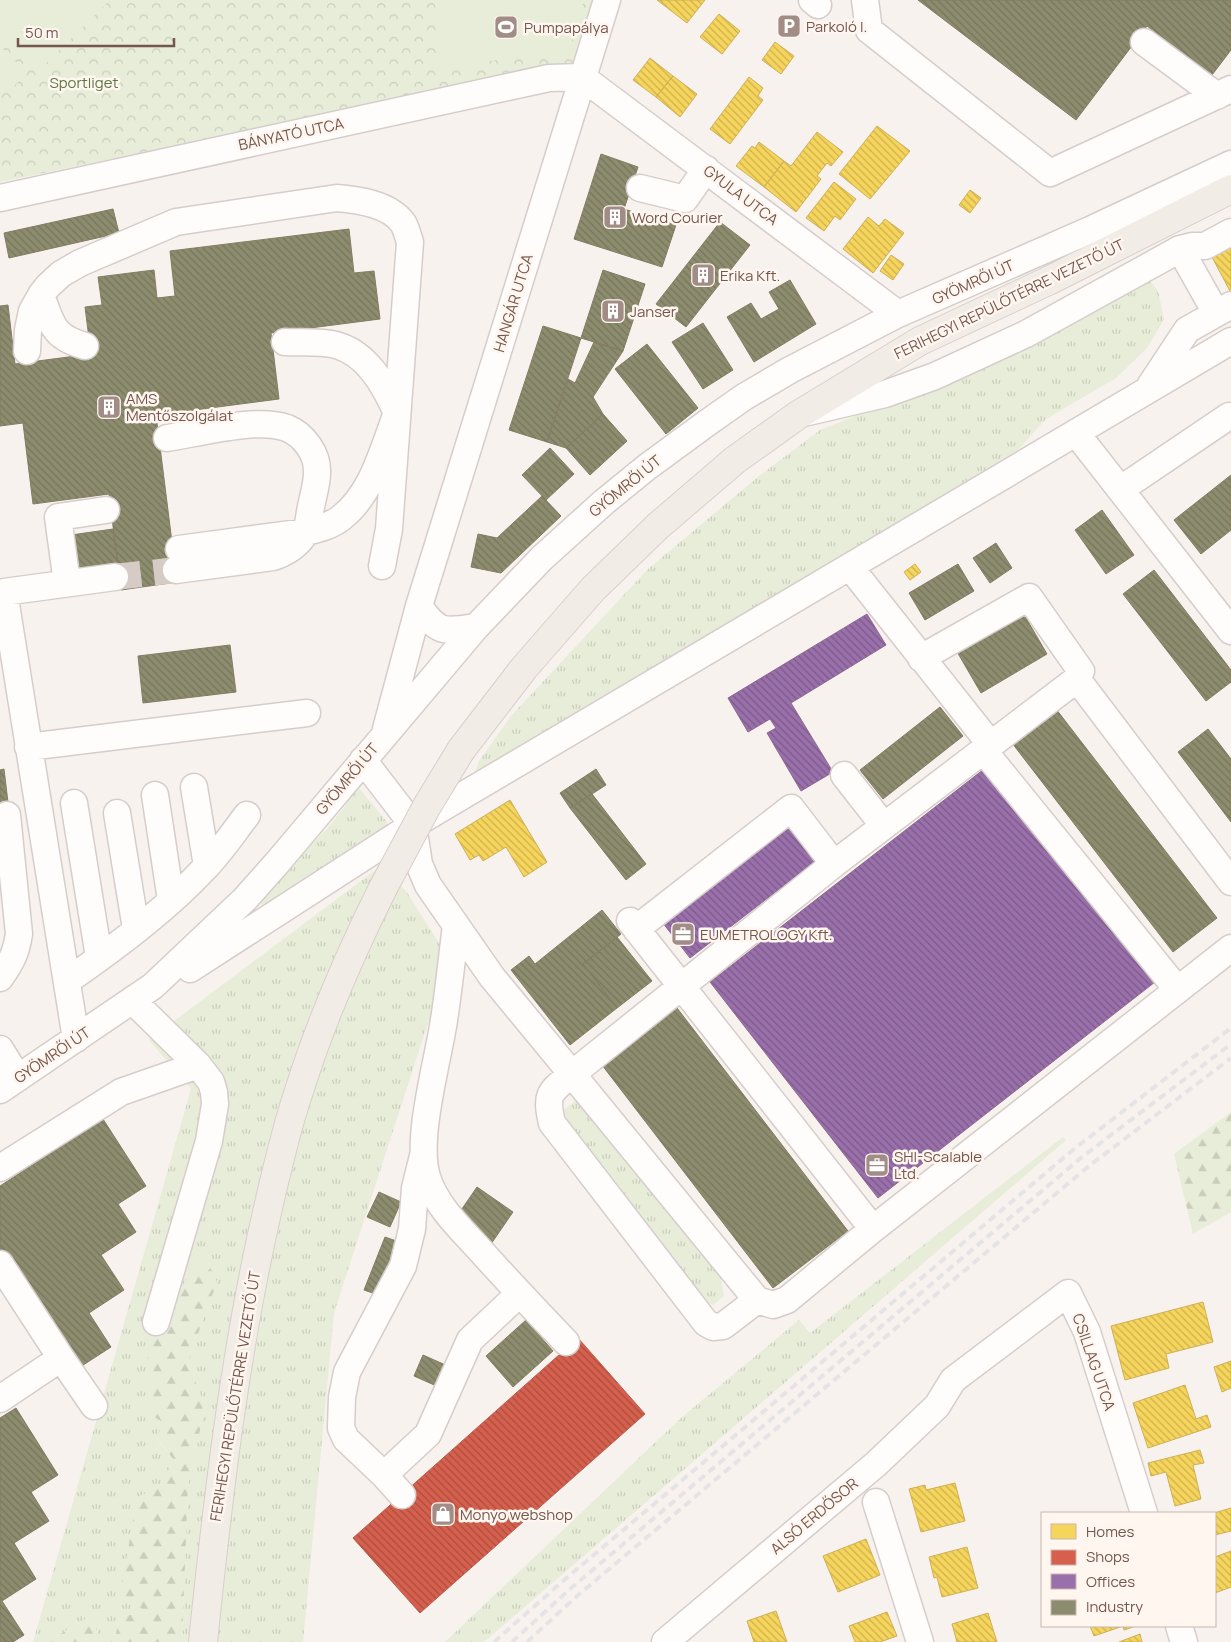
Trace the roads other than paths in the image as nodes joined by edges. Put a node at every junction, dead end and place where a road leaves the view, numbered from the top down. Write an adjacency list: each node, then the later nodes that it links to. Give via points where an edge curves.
1 (607, 0): 4 (street, HANGÁR UTCA)
2 (865, 0): 5 (street, via 870,30 1050,173)
3 (1144, 42): 5 (street)
4 (582, 77): 7 (street, GYULA UTCA); 10 (street, BÁNYATÓ UTCA, via 549,78); 34 (street, HANGÁR UTCA)
5 (1224, 93)
6 (1231, 164): 15 (street, GYÖMRŐI ÚT)
7 (706, 169): 8 (street, via 685,199); 15 (street, GYULA UTCA)
8 (640, 188)
9 (1231, 189): 22 (main road, FERIHEGYI REPÜLŐTÉRRE VEZETŐ ÚT, via 920,341)
10 (0, 198)
11 (1231, 232): 12 (street, via 1205,246)
12 (1180, 249): 14 (street); 22 (street, via 1026,334 936,376 885,394)
13 (41, 295): 18 (street, via 55,330 64,338); 19 (street, via 32,311); 21 (street, via 61,274 80,263 176,222 337,198 376,206 390,212 402,223 410,242)
14 (1223, 309): 20 (street, via 1187,330)
15 (898, 314): 35 (street, GYÖMRŐI ÚT, via 744,397 654,462 557,543)
16 (1231, 341): 20 (street, GYÖMRŐI ÚT)
17 (285, 342): 21 (street, via 337,345 350,351 380,381)
18 (85, 346)
19 (27, 351)
20 (1145, 393): 24 (street, GYÖMRŐI ÚT)
21 (397, 413): 28 (street, via 372,477 353,507 326,527); 30 (street, via 389,529)
22 (798, 415): 90 (main road, FERIHEGYI REPÜLŐTÉRRE VEZETŐ ÚT, bridge, via 735,460 658,526 593,589 524,668 461,750 427,806 361,933 320,1030 299,1091 259,1248 241,1335 215,1524)
23 (1229, 416): 26 (street)
24 (1076, 433): 26 (street); 31 (street, GYÖMRŐI ÚT)
25 (167, 438): 28 (street, via 262,423 290,429 309,446 318,472)
26 (1121, 489): 36 (street)
27 (106, 510): 33 (street, via 58,517)
28 (306, 532): 29 (street)
29 (177, 560)
30 (382, 566)
31 (850, 567): 37 (street); 51 (street, GYÖMRŐI ÚT)
32 (115, 577): 33 (street)
33 (67, 582): 41 (street, via 4,592)
34 (420, 606): 35 (street, via 429,621 443,630); 40 (street, HANGÁR UTCA)
35 (476, 627): 40 (street, GYÖMRŐI ÚT)
36 (1231, 631)
37 (921, 658): 38 (street, via 1029,597 1082,671); 42 (street)
38 (1077, 679): 42 (street); 55 (street)
39 (306, 713): 41 (street)
40 (384, 736): 43 (street, GYÖMRŐI ÚT)
41 (28, 747): 64 (street)
42 (987, 748): 52 (street); 66 (street)
43 (363, 760): 51 (street); 67 (street, GYÖMRŐI ÚT, via 245,899)
44 (844, 775): 52 (street)
45 (194, 786): 54 (street)
46 (156, 795): 56 (street)
47 (74, 804): 62 (street)
48 (116, 813): 59 (street)
49 (7, 815): 60 (street)
50 (247, 815): 54 (street)
51 (413, 825): 58 (street, via 419,864 428,885); 67 (street, GYÖMRŐI ÚT, via 191,968)
52 (884, 826): 53 (street)
53 (834, 864): 65 (street); 65 (street, via 791,808 633,925)
54 (207, 866): 56 (street)
55 (1231, 882)
56 (171, 900): 59 (street)
57 (0, 904): 60 (street)
58 (456, 925): 71 (street, via 492,976); 73 (street)
59 (136, 929): 62 (street)
60 (19, 934): 63 (street, via 16,952)
61 (1231, 948): 66 (street)
62 (99, 957): 64 (street)
63 (0, 978)
64 (67, 981): 68 (street)
65 (683, 986): 71 (street); 75 (street)
66 (1177, 989): 75 (street)
67 (142, 993): 68 (street, GYÖMRŐI ÚT); 70 (street)
68 (76, 1039): 72 (street, GYÖMRŐI ÚT)
69 (0, 1049): 72 (street)
70 (198, 1065): 74 (street, via 121,1092); 79 (street, via 211,1082 214,1092 209,1141)
71 (572, 1074): 78 (street); 78 (street, via 550,1095 548,1106 552,1123 706,1324 723,1326)
72 (9, 1084)
73 (423, 1156): 77 (street, via 427,1177 449,1216); 85 (street, via 403,1266 347,1372 342,1396 341,1428 346,1439)
74 (0, 1168)
75 (873, 1229): 78 (street, via 787,1300 773,1304)
76 (0, 1264): 81 (street)
77 (520, 1294): 80 (street); 85 (street, via 470,1340 428,1434)
78 (757, 1300)
79 (156, 1322)
80 (566, 1342)
81 (61, 1358): 83 (street); 84 (street)
82 (953, 1380): 88 (street, CSILLAG UTCA, via 1068,1293 1087,1332); 91 (street, ALSÓ ERDŐSOR, via 937,1406 876,1464)
83 (0, 1399)
84 (94, 1406)
85 (384, 1476): 86 (street)
86 (402, 1495)
87 (876, 1502): 92 (street)
88 (1144, 1512)
89 (1179, 1627): 93 (street)
90 (203, 1642)
91 (665, 1642)
92 (920, 1642)
93 (1184, 1642)

